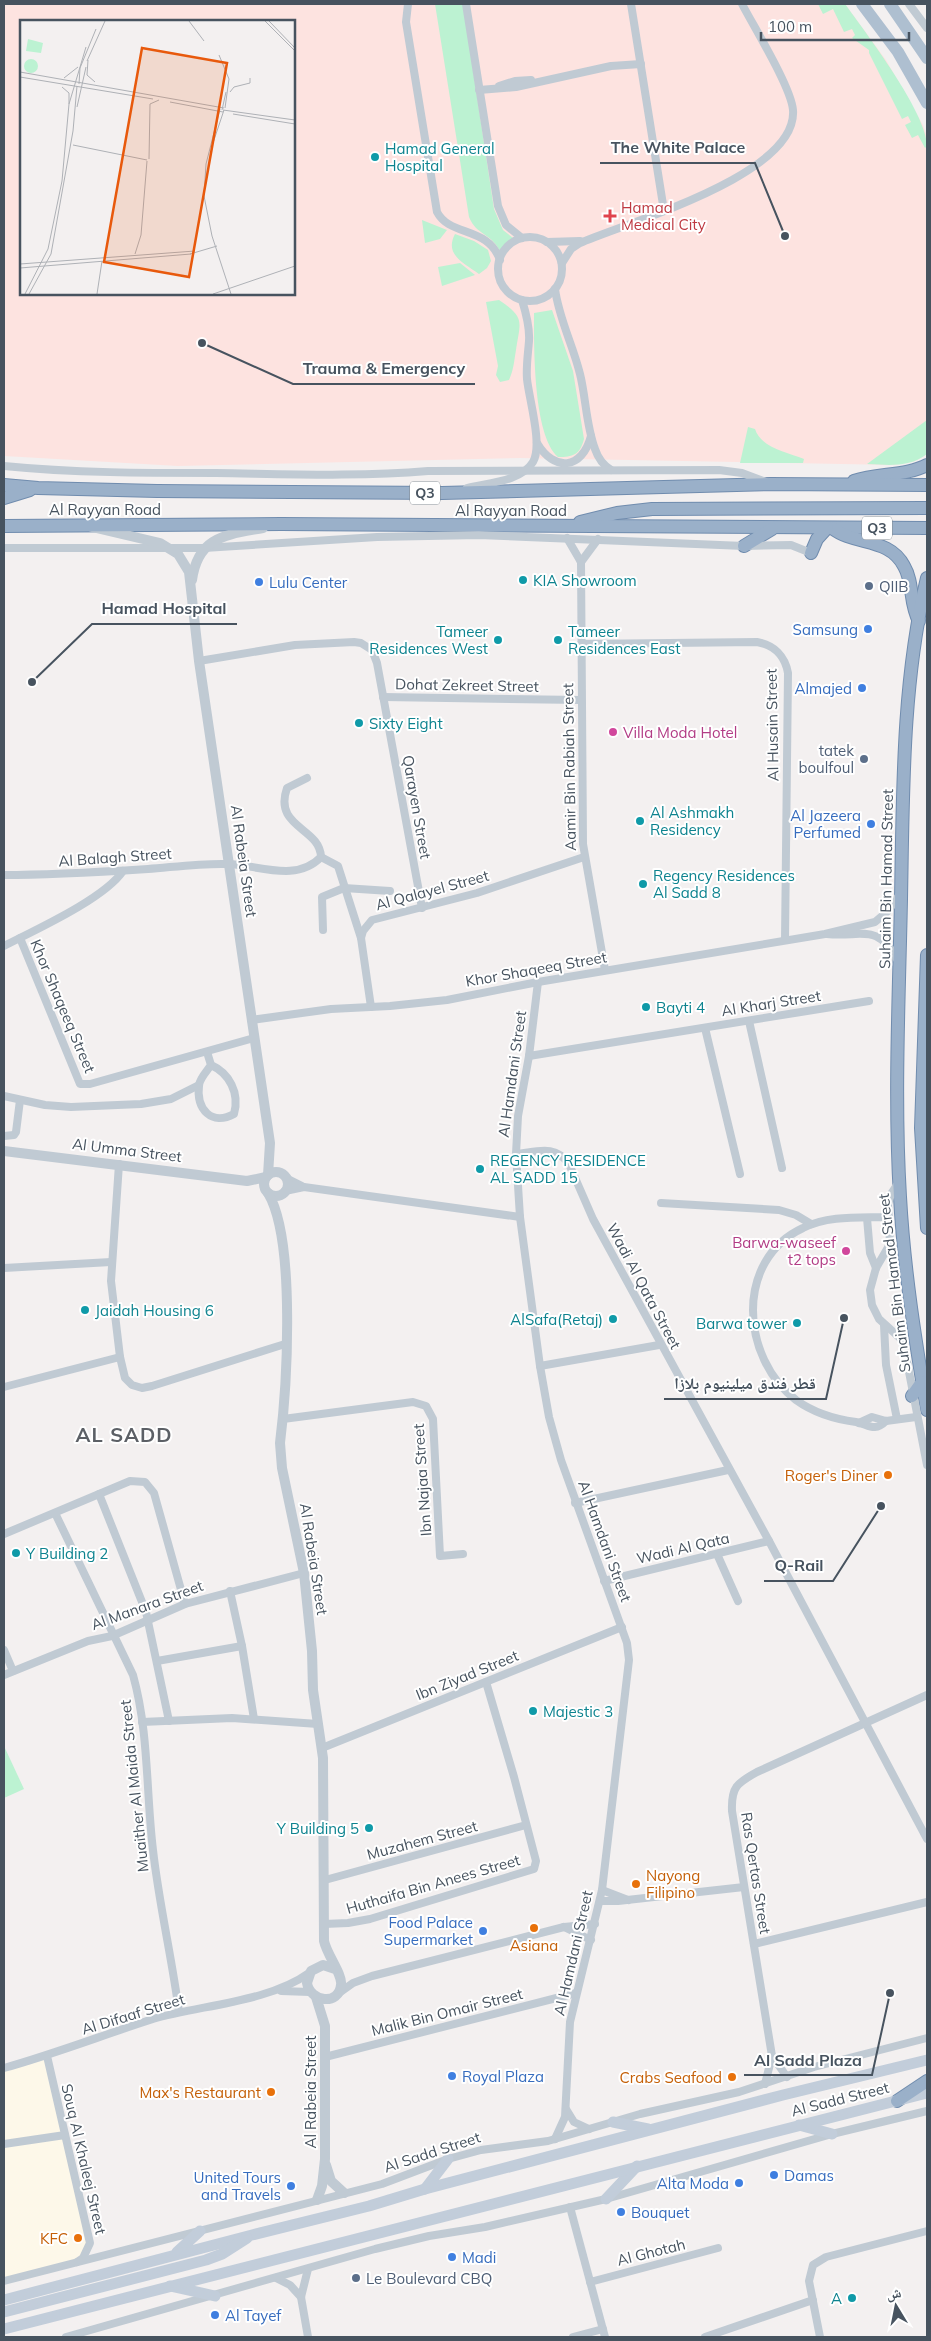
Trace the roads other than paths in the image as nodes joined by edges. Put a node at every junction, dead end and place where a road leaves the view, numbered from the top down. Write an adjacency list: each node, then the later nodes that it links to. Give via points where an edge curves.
1 (408, 4): 17 (street, via 406,22 437,212 446,223 488,241)
2 (466, 4): 11 (street)
3 (631, 4): 10 (street)
4 (742, 4): 13 (street, via 789,94 793,115 790,129 778,148 762,160 711,191)
5 (862, 4): 12 (main road, via 898,52)
6 (890, 4): 9 (main road)
7 (909, 4): 8 (street)
8 (927, 28)
9 (927, 58)
10 (641, 64): 11 (street, via 612,72); 13 (street)
11 (480, 90): 14 (street, via 498,206 506,225)
12 (927, 103)
13 (664, 211): 15 (street)
14 (522, 238): 16 (street, via 534,237); 17 (street, via 510,244)
15 (585, 240): 16 (street); 18 (street, via 571,249)
16 (546, 242): 18 (street)
17 (500, 260): 20 (street, via 498,272 502,284 510,294)
18 (562, 263): 19 (street, via 561,277)
19 (555, 289): 20 (street, via 540,299); 21 (street, via 559,314 580,375)
20 (522, 300): 22 (street, via 529,329 527,377)
21 (591, 435): 22 (street, via 581,457 568,463 551,460); 26 (street, via 600,461)
22 (537, 443): 25 (street, via 534,461)
23 (927, 465): 30 (highway, via 916,470 870,476)
24 (4, 466): 25 (street, Al Rayyan Road, via 259,474)
25 (526, 470): 26 (street, Al Rayyan Road); 33 (street, via 511,478)
26 (613, 471): 28 (street, Al Rayyan Road, via 731,471 754,476)
27 (4, 477): 32 (highway)
28 (770, 484): 30 (highway, Al Rayyan Road / Q3); 33 (highway, Al Rayyan Road / Q3)
29 (4, 485): 32 (highway, Al Rayyan Road / Q3)
30 (846, 485): 31 (highway, Al Rayyan Road / Q3)
31 (927, 485)
32 (38, 488): 33 (highway, Al Rayyan Road / Q3); 34 (highway)
33 (442, 493)
34 (4, 498)
35 (927, 508): 42 (highway, via 652,508 609,514)
36 (86, 524): 37 (highway, Al Rayyan Road / Q3); 38 (highway, Al Rayyan Road / Q3); 46 (street, Al Rabeia Street, via 106,532 150,539)
37 (281, 524): 42 (highway, Al Rayyan Road / Q3); 47 (street, via 222,536)
38 (4, 526)
39 (776, 527): 40 (highway, Al Rayyan Road / Q3); 42 (highway, Al Rayyan Road / Q3); 44 (highway)
40 (830, 528): 41 (highway, Al Rayyan Road / Q3); 48 (highway, via 817,539); 52 (highway, via 843,536 876,543 896,554 908,576 912,605)
41 (927, 528)
42 (567, 532): 43 (street, Al Rayyan Road); 47 (street, Al Rayyan Road, via 377,536); 49 (street, Aamir Bin Rabiah Street)
43 (598, 539): 44 (street, Al Rayyan Road); 49 (street)
44 (744, 546): 48 (street, Al Rayyan Road, via 791,545)
45 (4, 548): 46 (street, Al Rayyan Road)
46 (170, 548): 47 (street, Al Rayyan Road); 51 (street, Al Rabeia Street, via 184,562)
47 (204, 548): 51 (street, Al Rabeia Street, via 194,567)
48 (811, 552)
49 (580, 562): 53 (street, Aamir Bin Rabiah Street)
50 (927, 578): 52 (highway, Suhaim Bin Hamad Street)
51 (192, 582): 54 (street, Al Rabeia Street)
52 (919, 622): 65 (highway, Suhaim Bin Hamad Street, via 907,722)
53 (581, 644): 56 (street, Aamir Bin Rabiah Street); 71 (street, Al Husain Street, via 756,642 770,646 784,660 788,673)
54 (199, 661): 55 (street, Qarayen Street, via 295,644 361,643 375,656); 60 (street, Al Rabeia Street)
55 (383, 697): 56 (street, Dohat Zekreet Street); 66 (street, Qarayen Street)
56 (581, 700): 59 (street, Aamir Bin Rabiah Street)
57 (307, 778): 58 (street, via 287,788 286,811 291,821 311,836 321,849)
58 (321, 857): 60 (street, Al Balagh Street, via 315,863 283,872 260,866); 63 (street, via 338,866)
59 (584, 858): 66 (street, Al Qalayel Street); 75 (street, Aamir Bin Rabiah Street)
60 (229, 864): 61 (street, Al Balagh Street); 79 (street, Al Rabeia Street)
61 (123, 871): 62 (street, Al Balagh Street); 69 (street, via 114,883)
62 (4, 875)
63 (344, 888): 64 (street); 67 (street, via 322,896); 70 (street)
64 (390, 891)
65 (901, 892): 68 (street, Khor Shaqeeq Street, via 879,920); 74 (highway, Suhaim Bin Hamad Street)
66 (422, 908): 70 (street, Al Qalayel Street, via 372,920)
67 (323, 930)
68 (825, 934): 71 (street, Khor Shaqeeq Street); 74 (street, Khor Shaqeeq Street, via 861,932 874,935)
69 (20, 938): 72 (street); 83 (street, Khor Shaqeeq Street, via 80,1084)
70 (361, 938): 78 (street)
71 (785, 940): 75 (street, Khor Shaqeeq Street)
72 (4, 946)
73 (927, 955): 89 (highway)
74 (900, 964): 100 (highway, Suhaim Bin Hamad Street)
75 (605, 970): 76 (street, Khor Shaqeeq Street)
76 (538, 982): 78 (street, Khor Shaqeeq Street, via 447,1000); 84 (street, Al Hamdani Street)
77 (869, 1001): 80 (street, Al Kharj Street)
78 (371, 1006): 79 (street, Khor Shaqeeq Street)
79 (251, 1020): 82 (street, Al Rabeia Street)
80 (749, 1021): 81 (street, Al Kharj Street); 95 (street)
81 (705, 1028): 84 (street, Al Kharj Street); 96 (street)
82 (254, 1038): 83 (street, Khor Shaqeeq Street); 91 (street, Al Rabeia Street)
83 (207, 1052): 85 (street)
84 (529, 1056): 93 (street, Al Hamdani Street, via 518,1116)
85 (211, 1064): 86 (street); 86 (street, via 228,1076 236,1102 234,1114 224,1119 207,1115)
86 (199, 1085): 88 (street, via 171,1099 141,1104 71,1107)
87 (4, 1096): 88 (street)
88 (20, 1100): 90 (street, via 16,1132)
89 (924, 1123): 110 (highway)
90 (4, 1136)
91 (270, 1143): 97 (street, Al Rabeia Street); 98 (street, Al Rabeia Street)
92 (4, 1152): 94 (street, Al Umma Street)
93 (516, 1154): 106 (street, Al Hamdani Street); 116 (street, Wadi Al Qata Street, via 549,1150 564,1156)
94 (119, 1164): 99 (street, Al Umma Street); 111 (street)
95 (782, 1168)
96 (740, 1174)
97 (267, 1176): 98 (street, via 274,1172); 99 (street, Al Umma Street); 102 (street, via 264,1182)
98 (283, 1176): 101 (street); 103 (street, via 287,1186)
99 (247, 1181): 102 (street, Al Umma Street)
100 (899, 1182): 107 (street, Suhaim Bin Hamad Street, via 889,1199); 119 (highway, Suhaim Bin Hamad Street, via 906,1265)
101 (304, 1187): 103 (street); 106 (street)
102 (267, 1192): 103 (street, via 276,1195); 105 (street, Al Rabeia Street)
103 (284, 1192): 105 (street, Al Rabeia Street)
104 (661, 1203): 109 (street, via 778,1210)
105 (277, 1212): 115 (street, Al Rabeia Street, via 287,1295)
106 (520, 1217): 118 (street, Al Hamdani Street)
107 (889, 1217): 108 (street); 113 (street, Suhaim Bin Hamad Street, via 890,1244)
108 (867, 1218): 109 (street, via 835,1218); 113 (street, via 870,1252)
109 (811, 1224): 125 (street, via 784,1240 769,1255 759,1274 752,1304 756,1339 770,1372 795,1399 826,1416 859,1422 872,1417)
110 (927, 1228)
111 (111, 1262): 112 (street); 117 (street)
112 (4, 1268)
113 (876, 1268): 114 (street, Suhaim Bin Hamad Street, via 871,1282 871,1298)
114 (884, 1325): 121 (street, Suhaim Bin Hamad Street, via 903,1342); 125 (street, via 886,1365)
115 (286, 1344): 117 (street, via 142,1388 125,1378); 124 (street, Al Rabeia Street)
116 (659, 1345): 118 (street); 127 (street, Wadi Al Qata Street)
117 (120, 1357): 120 (street)
118 (540, 1366): 129 (street, Al Hamdani Street, via 549,1417)
119 (922, 1382): 121 (highway); 122 (highway, Suhaim Bin Hamad Street)
120 (4, 1387)
121 (912, 1396): 123 (street, Suhaim Bin Hamad Street)
122 (927, 1410)
123 (916, 1417): 125 (street); 126 (street, Suhaim Bin Hamad Street)
124 (283, 1419): 133 (street, Ibn Najaa Street, via 413,1402 426,1406 433,1419 440,1556); 135 (street, Al Rabeia Street, via 280,1443 282,1468)
125 (897, 1420)
126 (927, 1466)
127 (728, 1470): 129 (street); 132 (street, Wadi Al Qata Street)
128 (99, 1494): 130 (street); 139 (street, via 135,1480 149,1484); 140 (street)
129 (575, 1503): 136 (street, Al Hamdani Street)
130 (55, 1513): 131 (street); 142 (street, Muaither Al Maida Street)
131 (4, 1534)
132 (769, 1541): 134 (street, Wadi Al Qata); 154 (street, Wadi Al Qata Street)
133 (463, 1554)
134 (717, 1554): 136 (street, Wadi Al Qata); 138 (street)
135 (304, 1573): 137 (street, Al Manara Street); 153 (street, Al Rabeia Street)
136 (604, 1580): 141 (street, Al Hamdani Street)
137 (230, 1591): 139 (street, Al Manara Street); 143 (street)
138 (738, 1601)
139 (185, 1604): 140 (street, Al Manara Street)
140 (148, 1618): 142 (street, Al Manara Street); 145 (street)
141 (622, 1627): 148 (street, Ibn Ziyad Street); 160 (street, Al Hamdani Street, via 629,1660)
142 (112, 1636): 146 (street, Al Manara Street, via 88,1641); 152 (street, Muaither Al Maida Street, via 133,1675)
143 (242, 1646): 145 (street); 150 (street)
144 (4, 1650): 146 (street)
145 (157, 1661): 151 (street)
146 (13, 1671): 147 (street, Al Manara Street)
147 (4, 1675)
148 (486, 1682): 155 (street, Ibn Ziyad Street); 156 (street, Huthaifa Bin Anees Street)
149 (927, 1695): 154 (street, Ras Qertas Street)
150 (254, 1720): 151 (street); 153 (street)
151 (168, 1721): 152 (street)
152 (142, 1722): 176 (street, Muaither Al Maida Street, via 153,1850)
153 (318, 1724): 155 (street, Al Rabeia Street)
154 (865, 1724): 157 (street, Wadi Al Qata Street); 159 (street, Ras Qertas Street, via 757,1772 736,1786 731,1800)
155 (322, 1748): 158 (street, Al Rabeia Street)
156 (526, 1825): 158 (street, Muzahem Street); 164 (street, Huthaifa Bin Anees Street, via 536,1861 534,1869 528,1872 370,1919)
157 (927, 1839)
158 (325, 1880): 164 (street, Al Rabeia Street)
159 (744, 1887): 161 (street); 169 (street, Ras Qertas Street)
160 (602, 1890): 161 (street); 162 (street, Al Hamdani Street)
161 (628, 1900): 162 (street)
162 (600, 1901): 165 (street, Al Hamdani Street)
163 (927, 1902): 169 (street)
164 (324, 1924): 168 (street, Al Rabeia Street)
165 (595, 1924): 166 (street); 167 (street, Al Hamdani Street)
166 (564, 1927): 167 (street); 175 (street, via 372,1976 353,1983)
167 (591, 1940): 173 (street, Al Hamdani Street)
168 (324, 1941): 170 (street, Al Rabeia Street); 171 (street, Al Rabeia Street, via 319,1959)
169 (754, 1944): 180 (street, Ras Qertas Street)
170 (335, 1969): 171 (street, via 323,1965); 175 (street, via 342,1984)
171 (310, 1972): 172 (street, Al Difaaf Street, via 296,1982); 174 (street, via 307,1983)
172 (271, 1991): 174 (street, Al Difaaf Street, via 296,1990); 176 (street, Al Difaaf Street)
173 (576, 1993): 181 (street, Malik Bin Omair Street); 189 (street, Al Hamdani Street, via 570,2022)
174 (313, 1995): 175 (street, via 325,2000); 177 (street, Al Rabeia Street)
175 (335, 1996): 177 (street, Al Rabeia Street)
176 (179, 2012): 179 (street, Al Difaaf Street)
177 (325, 2026): 181 (street, Al Rabeia Street)
178 (927, 2038): 184 (street, Al Sadd Street)
179 (47, 2056): 183 (street, Al Difaaf Street); 196 (street, Souq Al Khaleej Street)
180 (772, 2056): 184 (street, Ras Qertas Street); 186 (street, Ras Qertas Street)
181 (325, 2057): 199 (street, Al Rabeia Street)
182 (927, 2060): 194 (main road, Al Sadd Street)
183 (4, 2068)
184 (787, 2076): 186 (street, Al Sadd Street)
185 (927, 2081): 188 (highway)
186 (765, 2084): 191 (street, Al Sadd Street)
187 (927, 2093): 188 (main road, Al Sadd Street)
188 (898, 2101): 192 (main road, Al Sadd Street)
189 (566, 2109): 193 (street, via 574,2122); 197 (street, Al Hamdani Street, via 563,2125)
190 (927, 2111): 195 (street)
191 (613, 2122): 193 (street, Al Sadd Street); 194 (main road)
192 (797, 2125): 195 (main road); 201 (main road, Al Sadd Street)
193 (589, 2129): 197 (street, Al Sadd Street)
194 (655, 2130): 202 (main road, Al Sadd Street)
195 (832, 2134): 204 (street)
196 (65, 2135): 198 (street); 212 (street, Souq Al Khaleej Street, via 90,2243 83,2258)
197 (555, 2139): 200 (street, Al Sadd Street, via 481,2150)
198 (4, 2144)
199 (325, 2159): 203 (street, Al Rabeia Street, via 331,2181); 205 (street, Al Rabeia Street)
200 (448, 2159): 202 (main road); 203 (street, Al Sadd Street, via 389,2182)
201 (637, 2166): 204 (main road); 217 (main road, Al Sadd Street)
202 (425, 2189): 209 (main road, Al Sadd Street, via 360,2209)
203 (344, 2193): 205 (street, Al Sadd Street)
204 (606, 2199): 206 (street)
205 (317, 2200): 207 (street, Al Sadd Street)
206 (570, 2207): 213 (street, via 485,2228 428,2236); 216 (street)
207 (200, 2231): 211 (main road); 212 (street, Al Sadd Street)
208 (927, 2231): 221 (street, via 819,2260 810,2273)
209 (252, 2234): 211 (main road, Al Sadd Street); 222 (main road, via 231,2250 206,2260)
210 (718, 2248): 216 (street, Al Ghotah)
211 (173, 2255): 220 (main road, Al Sadd Street)
212 (76, 2263): 215 (street, Al Sadd Street)
213 (308, 2268): 214 (street); 219 (street)
214 (276, 2278): 218 (street); 219 (street, via 290,2285)
215 (4, 2281)
216 (590, 2282): 225 (street)
217 (168, 2286): 218 (main road); 223 (main road, Al Sadd Street)
218 (215, 2296): 227 (street)
219 (301, 2297): 228 (street)
220 (4, 2300)
221 (813, 2300): 230 (street); 231 (street)
222 (4, 2312)
223 (25, 2324): 224 (main road, Al Sadd Street); 226 (main road)
224 (4, 2329)
225 (604, 2333): 229 (street)
226 (9, 2337)
227 (66, 2337)
228 (308, 2337)
229 (573, 2337)
230 (705, 2337)
231 (820, 2337)

